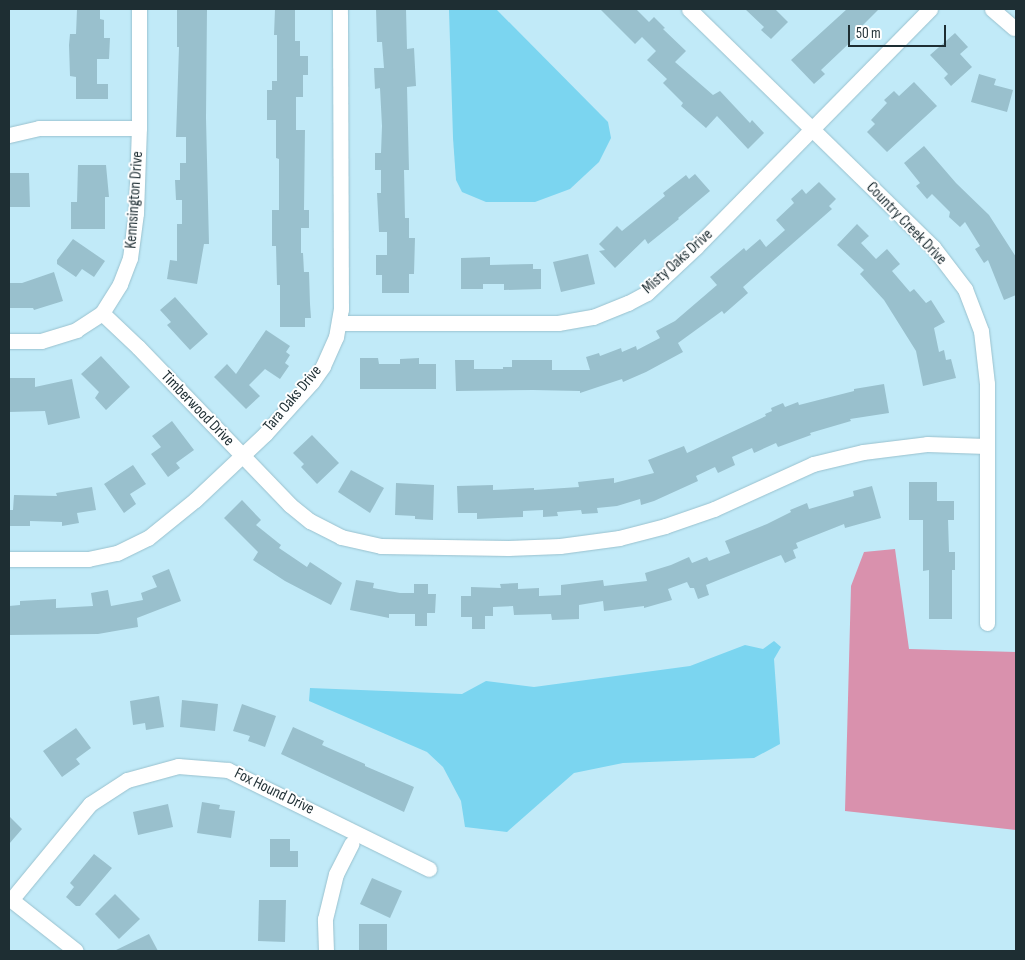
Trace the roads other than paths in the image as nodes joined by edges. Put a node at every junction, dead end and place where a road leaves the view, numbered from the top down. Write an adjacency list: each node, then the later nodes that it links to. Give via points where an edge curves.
1 (139, 9): 7 (street, Kennsington Drive)
2 (340, 9): 11 (street, Tara Oaks Drive, via 342,269)
3 (689, 9): 8 (street, Country Creek Drive)
4 (930, 9): 8 (street, Misty Oaks Drive)
5 (992, 9): 6 (street)
6 (1014, 28)
7 (139, 128): 9 (street, via 39,128); 10 (street, Kennsington Drive, via 136,213 130,258 120,284)
8 (812, 129): 11 (street, Misty Oaks Drive, via 646,293 611,310 593,317 558,323); 13 (street, Country Creek Drive, via 933,247 965,289 981,331 988,384)
9 (9, 136)
10 (102, 313): 12 (street, Kennsington Drive, via 60,336 41,341); 14 (street, Timberwood Drive)
11 (339, 323): 14 (street, Tara Oaks Drive, via 323,366 312,382)
12 (9, 342)
13 (986, 446): 14 (street, Timberwood Drive, via 927,444 847,456 814,464 714,509 665,526 619,538 560,546 508,548 381,546 341,537 290,505); 16 (street, Country Creek Drive)
14 (242, 455): 15 (street, Tara Oaks Drive, via 195,500 148,538 117,553 88,559)
15 (9, 559)
16 (987, 623)
17 (351, 844): 21 (street, via 336,874 328,910)
18 (429, 870): 19 (street, Fox Hound Drive, via 228,770 178,766 126,780 90,804)
19 (10, 899): 20 (street)
20 (76, 951)
21 (326, 951)

